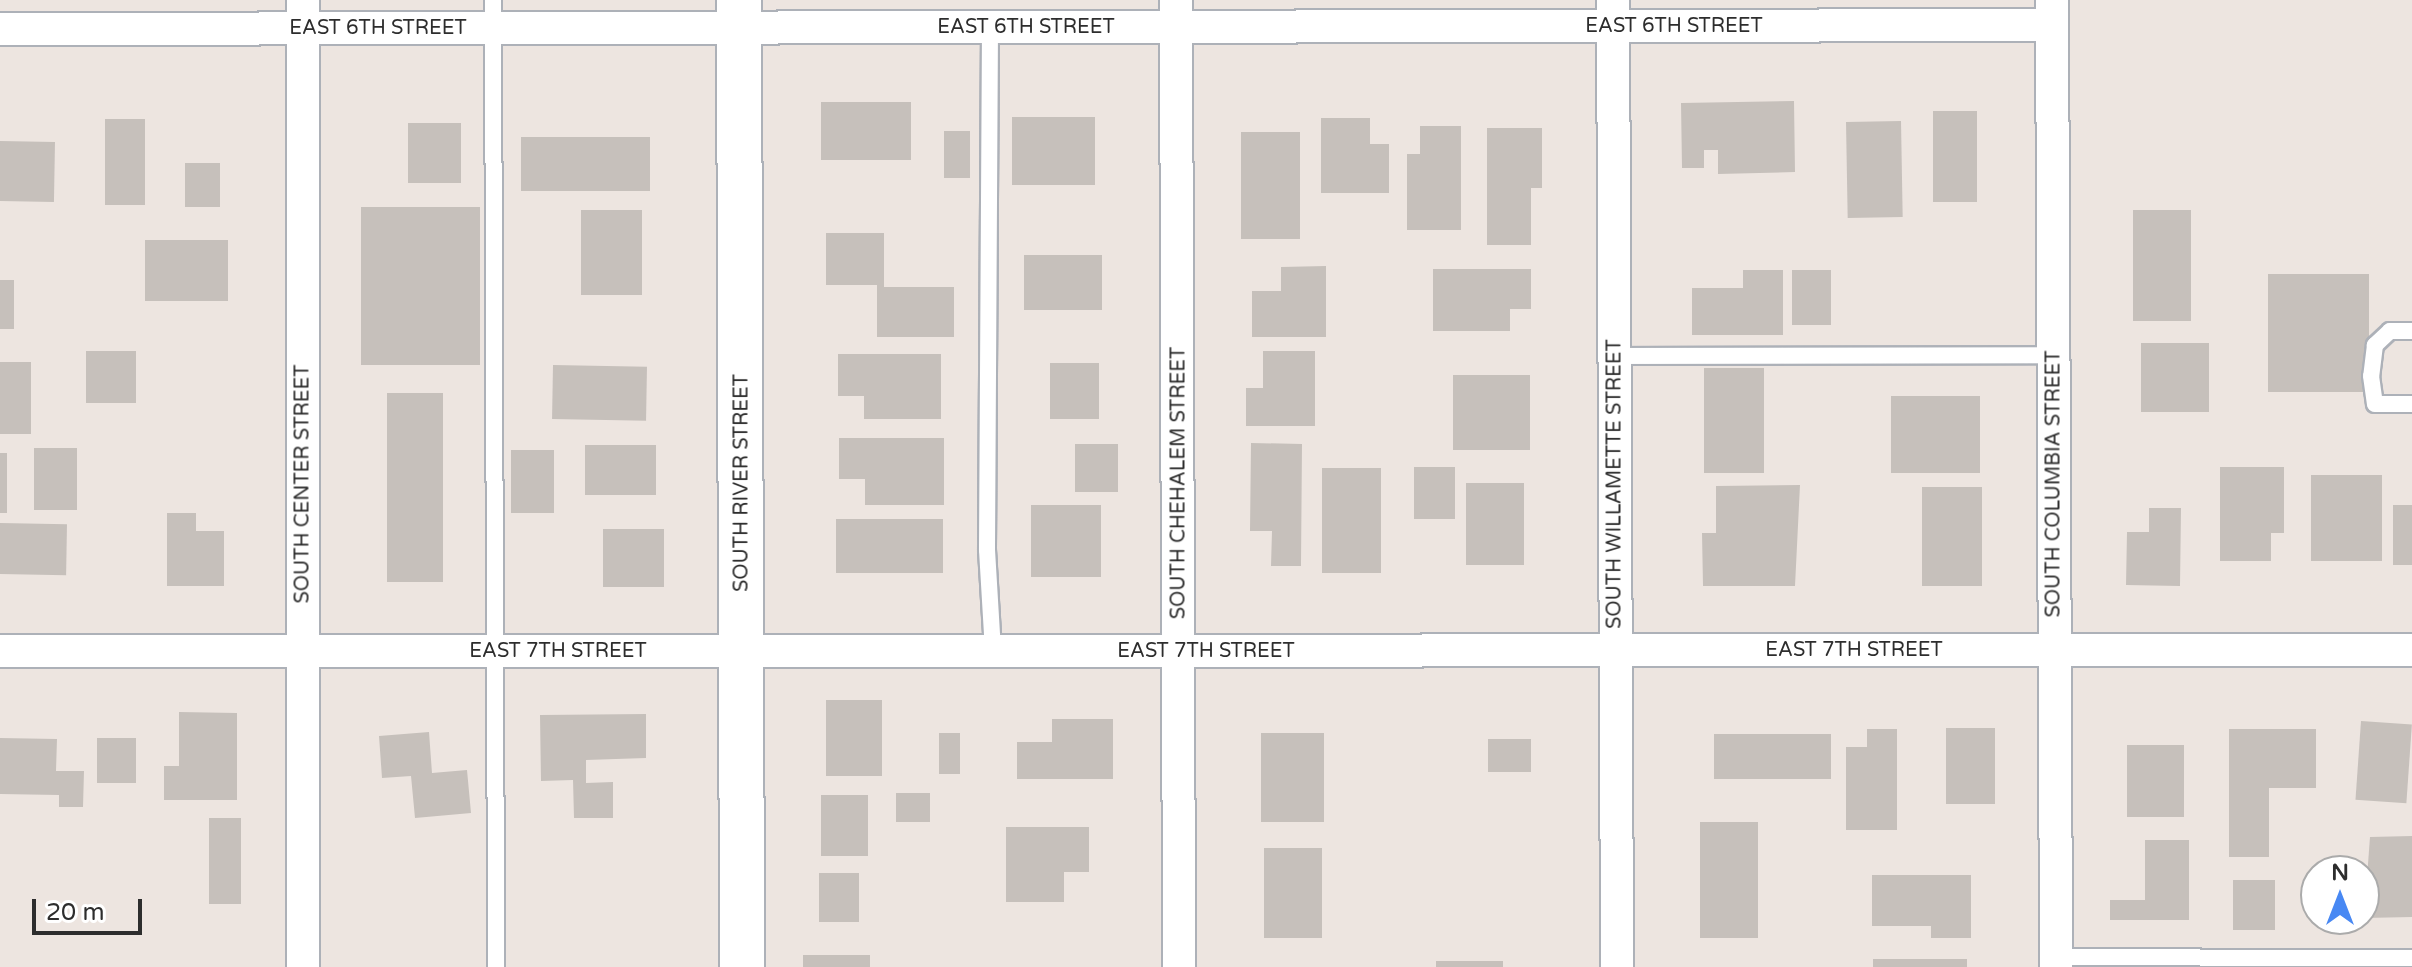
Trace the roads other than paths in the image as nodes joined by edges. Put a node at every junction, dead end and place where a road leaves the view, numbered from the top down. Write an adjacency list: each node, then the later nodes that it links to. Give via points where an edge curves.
1 (1176, 13): 2 (street, EAST 6TH STREET); 7 (street, EAST 6TH STREET); 20 (street, SOUTH CHEHALEM STREET)
2 (1613, 13): 3 (street, EAST 6TH STREET); 11 (street, SOUTH WILLAMETTE STREET)
3 (2052, 13): 10 (street, SOUTH COLUMBIA STREET)
4 (303, 14): 5 (street, EAST 6TH STREET); 8 (street, EAST 6TH STREET); 16 (street, SOUTH CENTER STREET)
5 (493, 14): 6 (street, EAST 6TH STREET); 17 (lane)
6 (739, 14): 7 (street, EAST 6TH STREET); 18 (street, SOUTH RIVER STREET)
7 (990, 27): 19 (lane, via 987,550)
8 (0, 29)
9 (2412, 331): 12 (lane, via 2390,331 2375,345 2371,376 2375,404)
10 (2053, 355): 11 (lane); 13 (street, SOUTH COLUMBIA STREET)
11 (1614, 356): 21 (street, SOUTH WILLAMETTE STREET)
12 (2412, 404)
13 (2055, 650): 14 (street, EAST 7TH STREET); 21 (street, EAST 7TH STREET); 23 (street, SOUTH COLUMBIA STREET)
14 (2412, 650)
15 (0, 651): 16 (street, EAST 7TH STREET)
16 (303, 651): 17 (street, EAST 7TH STREET); 24 (street, SOUTH CENTER STREET)
17 (497, 651): 18 (street, EAST 7TH STREET); 25 (lane)
18 (742, 651): 19 (street, EAST 7TH STREET); 26 (street, SOUTH RIVER STREET)
19 (993, 651): 20 (street, EAST 7TH STREET)
20 (1180, 651): 21 (street, EAST 7TH STREET); 27 (street, SOUTH CHEHALEM STREET)
21 (1615, 651): 28 (street, SOUTH WILLAMETTE STREET)
22 (2412, 958): 23 (lane)
23 (2056, 962)
24 (303, 967)
25 (496, 967)
26 (742, 967)
27 (1179, 967)
28 (1617, 967)

